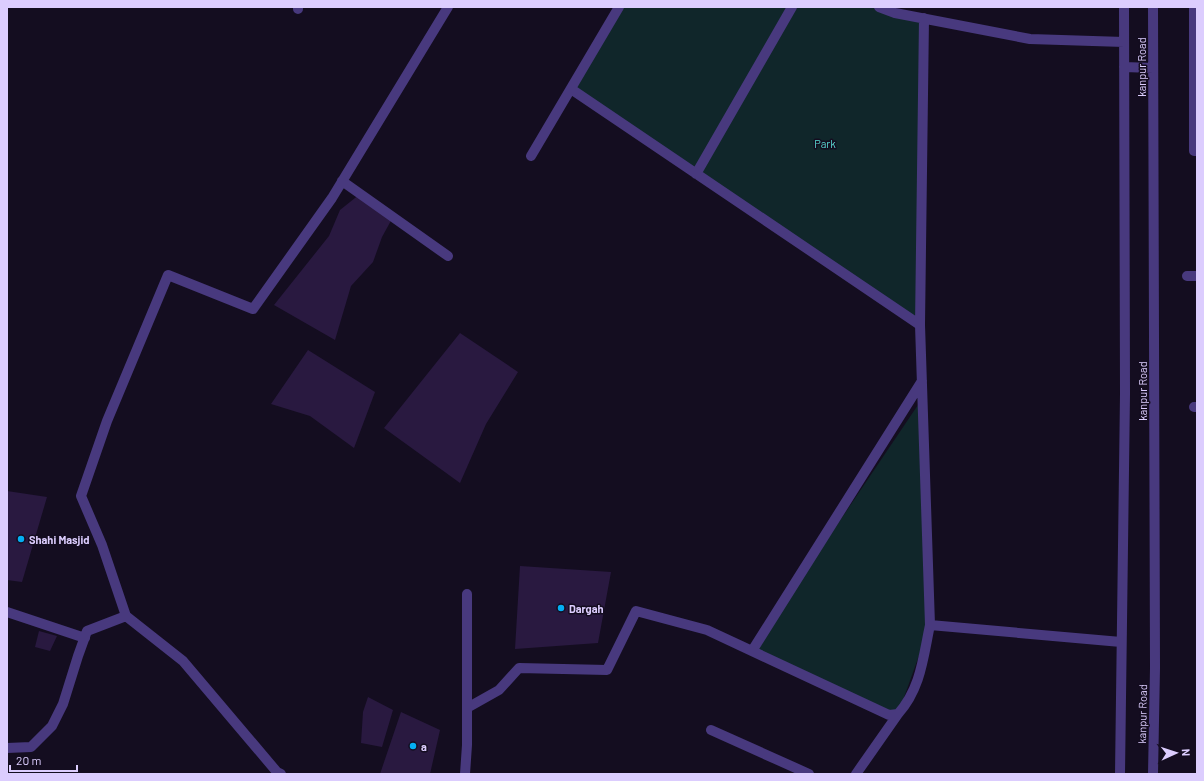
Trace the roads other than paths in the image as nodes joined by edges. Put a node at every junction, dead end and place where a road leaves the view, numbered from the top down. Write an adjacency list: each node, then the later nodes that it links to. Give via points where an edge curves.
1 (448, 7): 16 (street)
2 (619, 7): 12 (street)
3 (792, 7): 15 (street)
4 (879, 7): 8 (street, via 895,13)
5 (1124, 7): 9 (street)
6 (1153, 7): 11 (street, kanpur Road)
7 (1194, 7): 13 (street, via 1194,151)
8 (924, 18): 9 (street, via 1030,39); 18 (street)
9 (1124, 42): 10 (street)
10 (1124, 67): 11 (street); 25 (street, via 1125,394)
11 (1153, 68): 36 (street, kanpur Road)
12 (571, 89): 14 (street); 15 (street)
13 (1197, 151)
14 (531, 156)
15 (696, 174): 18 (street)
16 (342, 181): 17 (street); 22 (street, via 253,308 168,276 107,421 81,496 102,545)
17 (448, 256)
18 (920, 325): 19 (street)
19 (922, 381): 23 (street); 26 (street)
20 (467, 594): 27 (street)
21 (7, 612): 24 (street)
22 (126, 616): 24 (street, via 87,631); 31 (street, via 183,661)
23 (930, 625): 25 (street); 28 (street, via 919,681 908,703)
24 (85, 638): 30 (street, via 63,704 52,726 31,747)
25 (1121, 642): 35 (street)
26 (752, 651): 27 (street, via 707,630 636,611 607,670 519,668 499,690); 28 (street, via 889,715)
27 (467, 708): 32 (street)
28 (898, 714): 34 (street)
29 (711, 730): 33 (street)
30 (7, 748)
31 (281, 774)
32 (465, 774)
33 (809, 774)
34 (856, 774)
35 (1120, 774)
36 (1153, 774)

